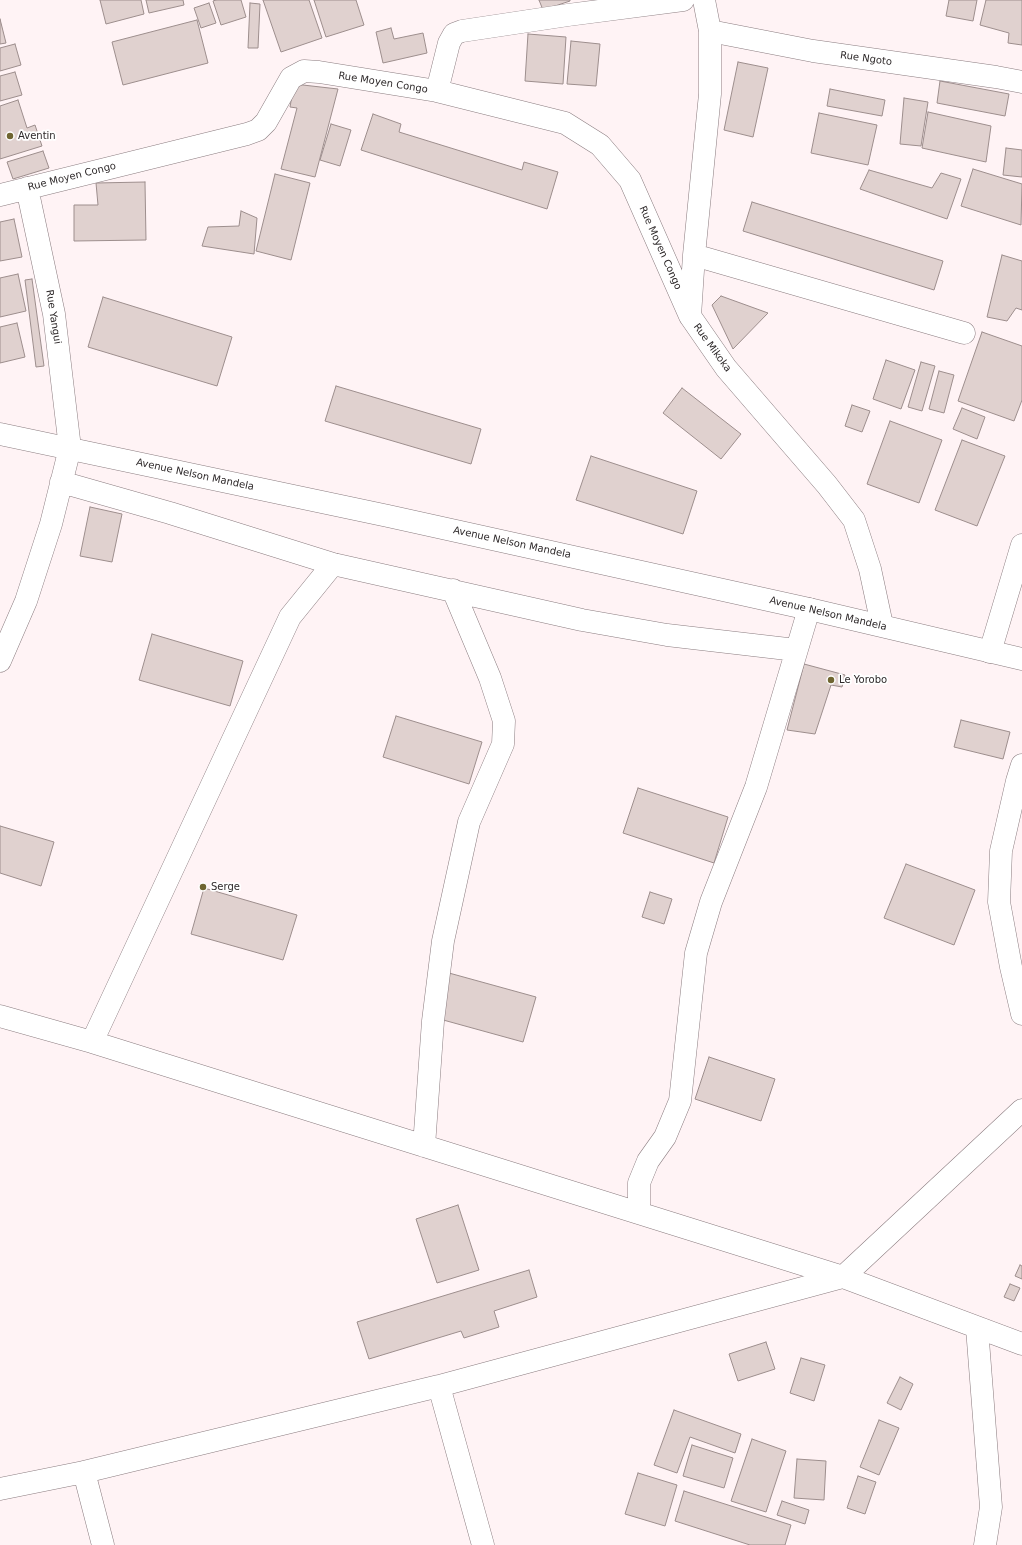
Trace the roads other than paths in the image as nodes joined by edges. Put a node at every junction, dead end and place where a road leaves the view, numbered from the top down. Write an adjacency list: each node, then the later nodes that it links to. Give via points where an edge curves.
1 (683, 0): 5 (street, via 462,31 454,34 449,43)
2 (704, 0): 3 (street, Rue Mikoka)
3 (710, 31): 4 (street, Rue Ngoto, via 813,51); 8 (street, Rue Mikoka, via 710,94)
4 (1022, 82)
5 (437, 92): 6 (street, Rue Moyen Congo, via 304,71 291,78 266,122 258,130); 9 (street, Rue Moyen Congo, via 564,124 600,145 630,180)
6 (27, 188): 7 (street, Rue Moyen Congo); 12 (street, Rue Yangui, via 54,314)
7 (0, 195)
8 (694, 255): 9 (street, Rue Mikoka); 10 (street)
9 (690, 316): 18 (street, Rue Mikoka, via 726,368 854,520 870,569)
10 (964, 334)
11 (0, 434): 12 (street, Avenue Nelson Mandela)
12 (70, 448): 13 (street); 17 (street, Avenue Nelson Mandela)
13 (61, 482): 15 (street); 22 (street, via 51,524 26,601)
14 (1022, 545): 20 (street)
15 (333, 564): 16 (street); 26 (street, via 290,617)
16 (453, 590): 19 (street, via 582,620 659,634); 28 (street, via 490,678 504,721 502,744 469,822 443,940 433,1021)
17 (808, 609): 18 (street, Avenue Nelson Mandela); 19 (street)
18 (882, 626): 20 (street, Avenue Nelson Mandela)
19 (796, 650): 29 (street, via 756,787 711,902 696,954 680,1101 665,1137 648,1161 639,1183)
20 (990, 652): 21 (street, Avenue Nelson Mandela)
21 (1022, 659)
22 (0, 660)
23 (1022, 765): 24 (street, via 1016,781 1001,851 999,902)
24 (1022, 1014)
25 (0, 1016): 26 (street)
26 (92, 1042): 28 (street)
27 (1022, 1110): 30 (street)
28 (424, 1146): 29 (street)
29 (639, 1213): 30 (street)
30 (843, 1277): 31 (street); 33 (street)
31 (977, 1328): 32 (street); 38 (street, via 991,1507)
32 (1022, 1344)
33 (439, 1386): 34 (street); 37 (street)
34 (84, 1472): 35 (street); 36 (street)
35 (0, 1489)
36 (104, 1545)
37 (482, 1545)
38 (985, 1545)

